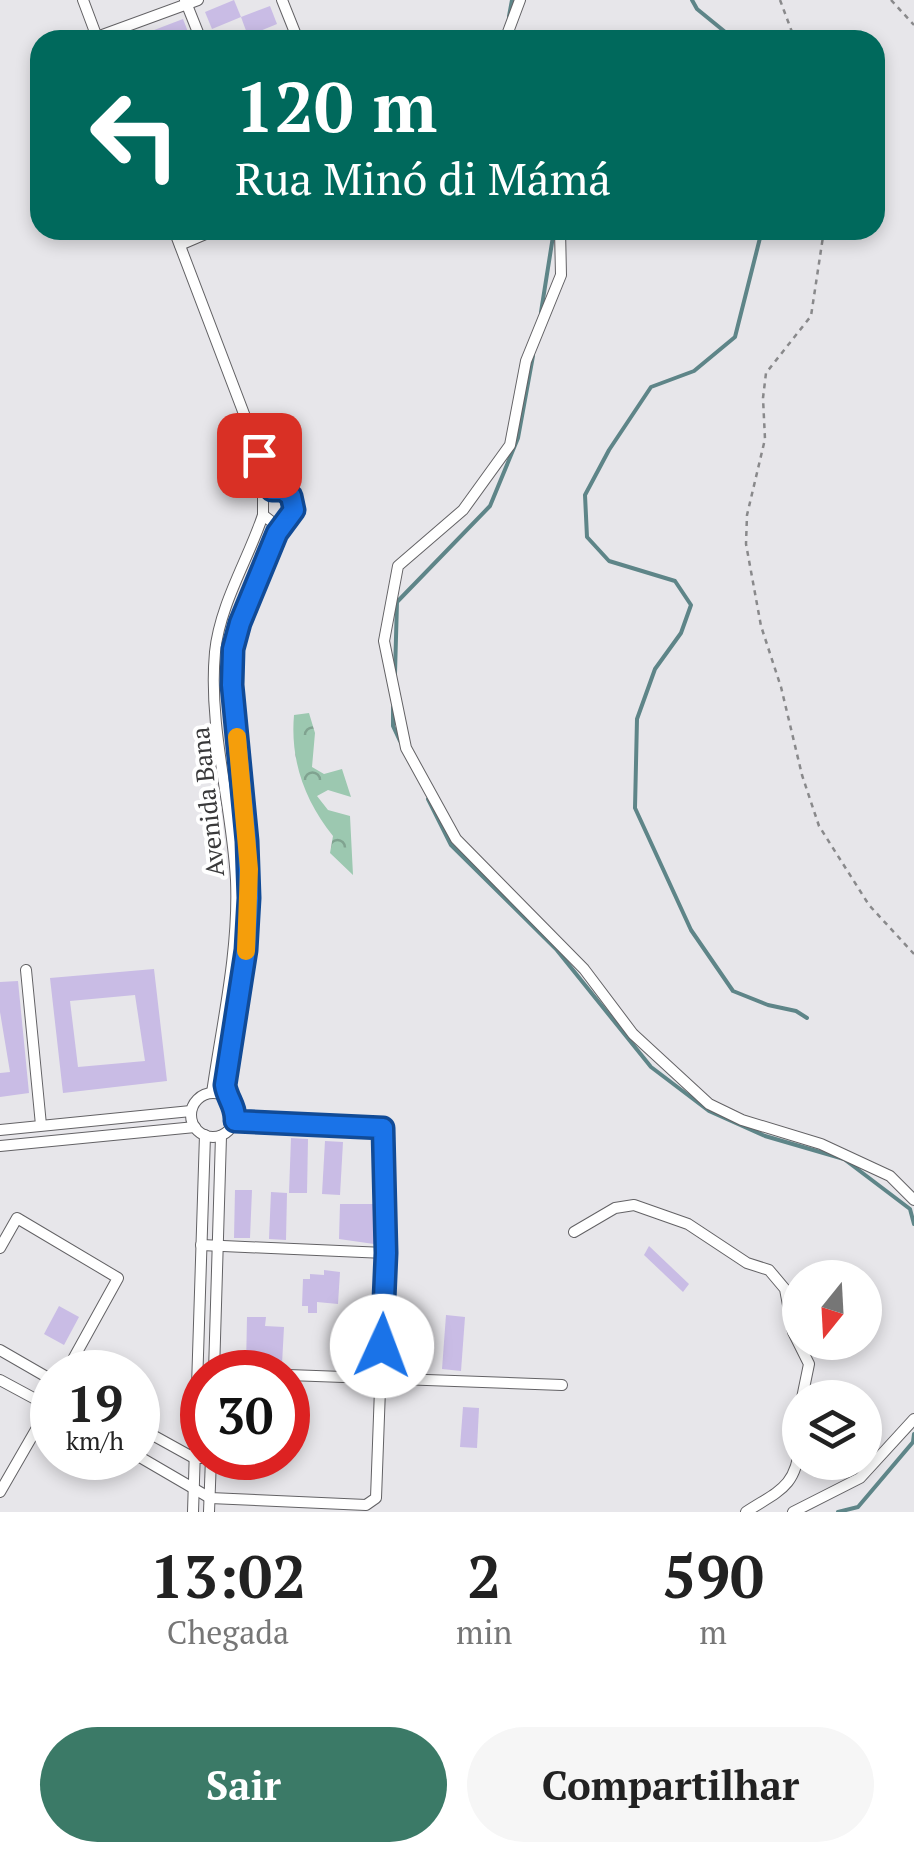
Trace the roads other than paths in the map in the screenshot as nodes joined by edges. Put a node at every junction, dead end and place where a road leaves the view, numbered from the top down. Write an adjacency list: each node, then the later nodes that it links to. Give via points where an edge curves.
1 (84, 0): 5 (street)
2 (282, 0): 8 (street)
3 (520, 0): 9 (street)
4 (190, 1): 6 (street); 7 (street)
5 (95, 30)
6 (120, 30)
7 (199, 30)
8 (294, 30)
9 (509, 30)
10 (178, 240): 13 (street)
11 (192, 240): 13 (street)
12 (560, 240): 28 (street, via 562,275 526,361 510,444 463,510 398,566 384,641 406,748 456,839 584,970 634,1034 709,1104 890,1176)
13 (180, 245): 14 (street)
14 (272, 490): 15 (street, via 263,497); 16 (street, via 294,500)
15 (263, 514): 16 (street); 18 (street, Avenida Bana, via 215,654 236,910)
16 (285, 522): 19 (street, Avenida Bana, via 240,623 232,664 249,898)
17 (26, 970): 22 (street)
18 (212, 1093): 19 (street); 20 (street)
19 (226, 1096): 21 (street)
20 (191, 1111): 22 (street); 23 (street)
21 (235, 1121): 26 (street); 33 (street, via 383,1128)
22 (42, 1125): 24 (street)
23 (195, 1127): 25 (street); 27 (street)
24 (0, 1130)
25 (205, 1135): 26 (street); 30 (street)
26 (221, 1136): 31 (street)
27 (0, 1146)
28 (914, 1200)
29 (574, 1232): 42 (street, via 614,1208 634,1205 688,1224 769,1270 786,1289 793,1332 808,1364)
30 (202, 1245): 31 (street); 36 (street)
31 (219, 1246): 33 (street); 37 (street)
32 (0, 1248): 35 (street, via 17,1218 118,1278)
33 (386, 1253): 40 (street)
34 (0, 1350): 38 (street)
35 (78, 1350)
36 (198, 1350)
37 (217, 1350)
38 (30, 1367)
39 (310, 1376): 40 (street)
40 (380, 1378): 43 (street); 53 (street, via 374,1502)
41 (0, 1380): 44 (street)
42 (805, 1380)
43 (562, 1385)
44 (30, 1396)
45 (914, 1419): 57 (street, via 860,1478)
46 (30, 1443): 52 (street)
47 (160, 1468): 51 (street)
48 (194, 1480): 51 (street)
49 (210, 1480): 53 (street)
50 (789, 1480): 56 (street)
51 (194, 1486): 53 (street); 54 (street)
52 (0, 1492)
53 (210, 1498): 55 (street)
54 (193, 1512)
55 (209, 1512)
56 (746, 1512)
57 (792, 1512)

